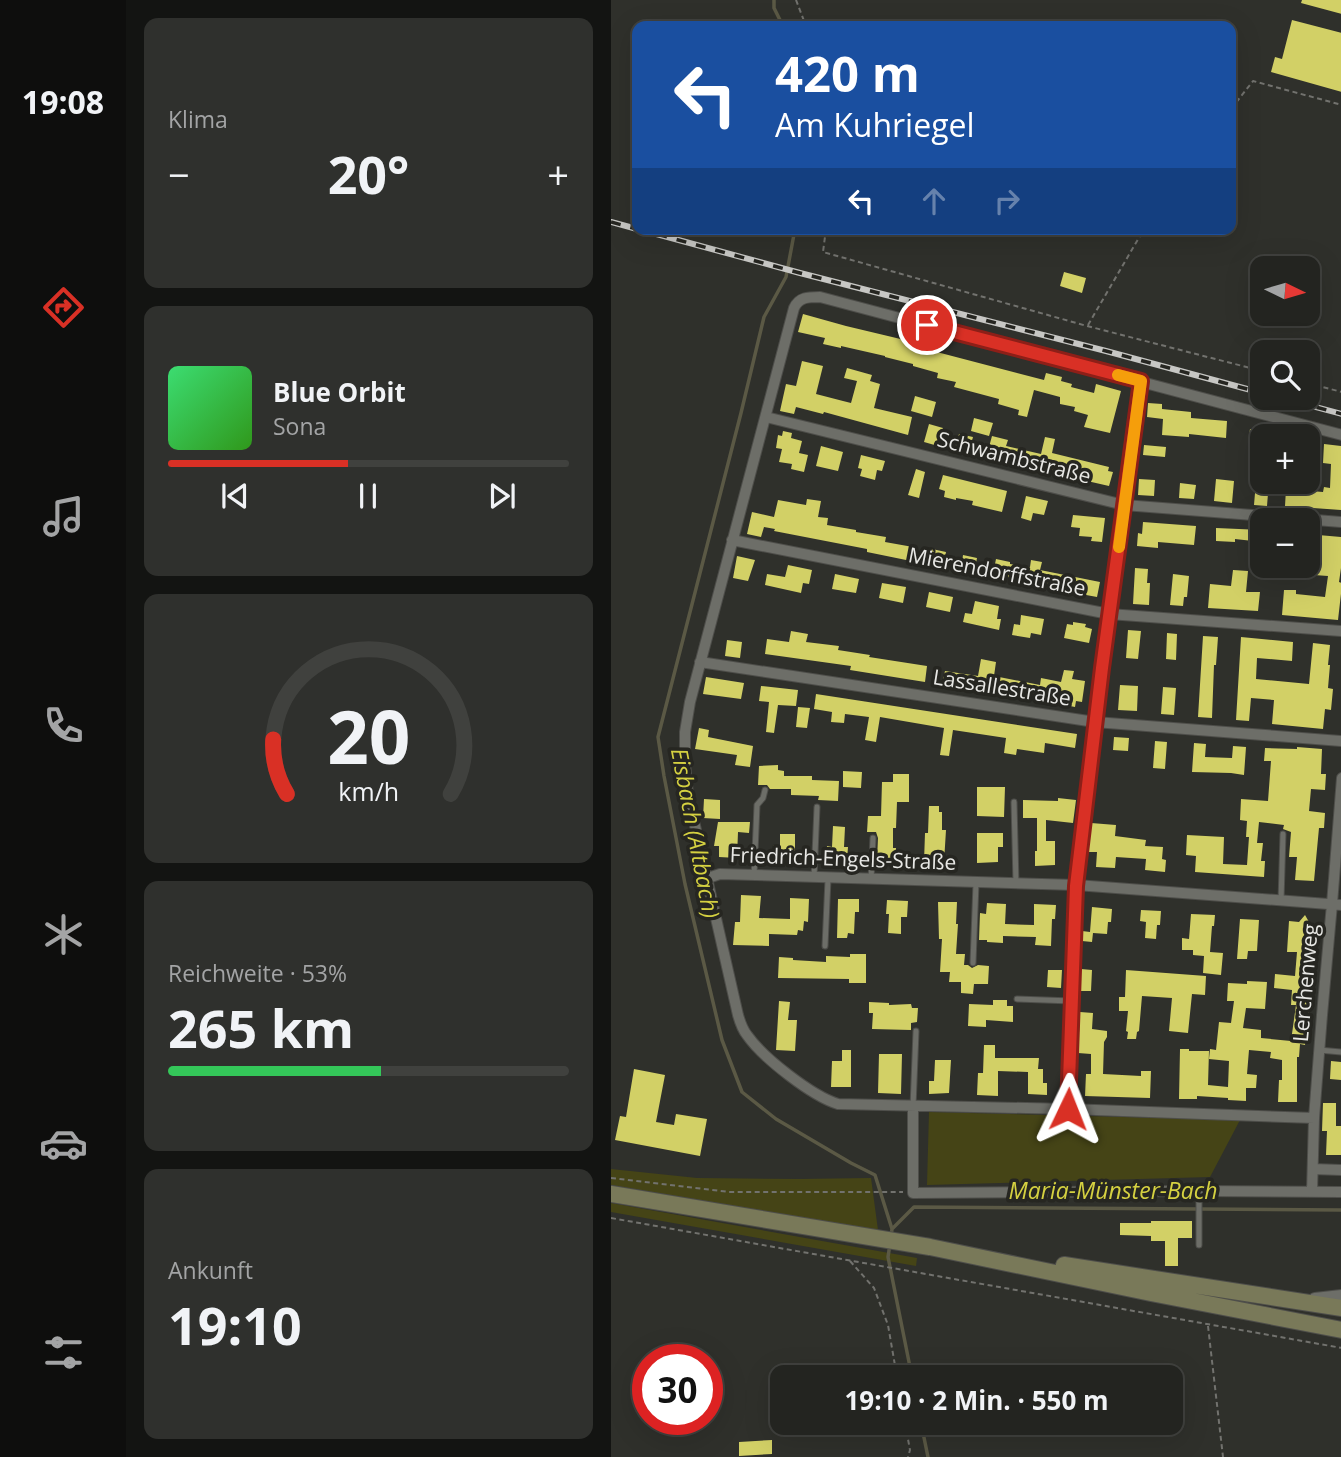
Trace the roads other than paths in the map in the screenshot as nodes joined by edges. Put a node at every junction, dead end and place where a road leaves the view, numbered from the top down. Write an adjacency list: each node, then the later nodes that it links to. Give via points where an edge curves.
1 (1141, 381): 2 (street, Friedrich-Engels-Straße, via 809,297 797,302); 3 (street); 4 (street)
2 (766, 417): 4 (street, Schwambstraße); 6 (street, Friedrich-Engels-Straße)
3 (1341, 435)
4 (1124, 505): 5 (street, Schwambstraße); 7 (street)
5 (1341, 522)
6 (732, 540): 7 (street, Mierendorffstraße); 9 (street, Friedrich-Engels-Straße)
7 (1109, 614): 8 (street, Mierendorffstraße); 10 (street)
8 (1341, 631)
9 (700, 662): 10 (street, Lassallestraße); 19 (street, Friedrich-Engels-Straße, via 685,733 685,764)
10 (1095, 722): 11 (street, Lassallestraße); 25 (street)
11 (1341, 741)
12 (1341, 778): 27 (street, Lerchenweg)
13 (764, 790): 18 (lane, via 757,805)
14 (1014, 802): 24 (lane)
15 (817, 807): 20 (lane)
16 (1283, 834): 26 (lane)
17 (873, 838): 22 (lane)
18 (753, 876): 19 (street, Friedrich-Engels-Straße); 20 (street, Friedrich-Engels-Straße)
19 (708, 878): 35 (street, via 738,1015 758,1049 826,1100)
20 (814, 878): 21 (street, Friedrich-Engels-Straße)
21 (827, 878): 22 (street, Friedrich-Engels-Straße); 28 (lane)
22 (871, 880): 23 (street, Friedrich-Engels-Straße)
23 (976, 883): 24 (street, Friedrich-Engels-Straße); 29 (lane)
24 (1016, 884): 25 (street, Friedrich-Engels-Straße)
25 (1076, 886): 26 (street, Friedrich-Engels-Straße); 31 (street)
26 (1281, 901): 27 (street, Friedrich-Engels-Straße)
27 (1337, 904): 33 (street, Lerchenweg)
28 (825, 946)
29 (973, 963)
30 (1017, 999): 31 (lane)
31 (1072, 1000): 36 (street)
32 (916, 1031): 35 (lane)
33 (1319, 1050): 34 (lane); 37 (street, Lerchenweg)
34 (1341, 1052)
35 (913, 1107): 36 (street); 40 (street, via 913,1193)
36 (1068, 1109): 37 (street)
37 (1314, 1118): 38 (street, Lerchenweg)
38 (1313, 1170): 39 (street); 41 (street, Lerchenweg)
39 (1341, 1170)
40 (1199, 1191): 41 (street); 44 (lane)
41 (1312, 1192): 42 (street)
42 (1341, 1192)
43 (611, 1194): 45 (main road)
44 (1199, 1245)
45 (930, 1247): 47 (main road); 49 (main road)
46 (1341, 1297): 47 (street)
47 (1303, 1301): 48 (main road)
48 (1341, 1308)
49 (1341, 1330)

